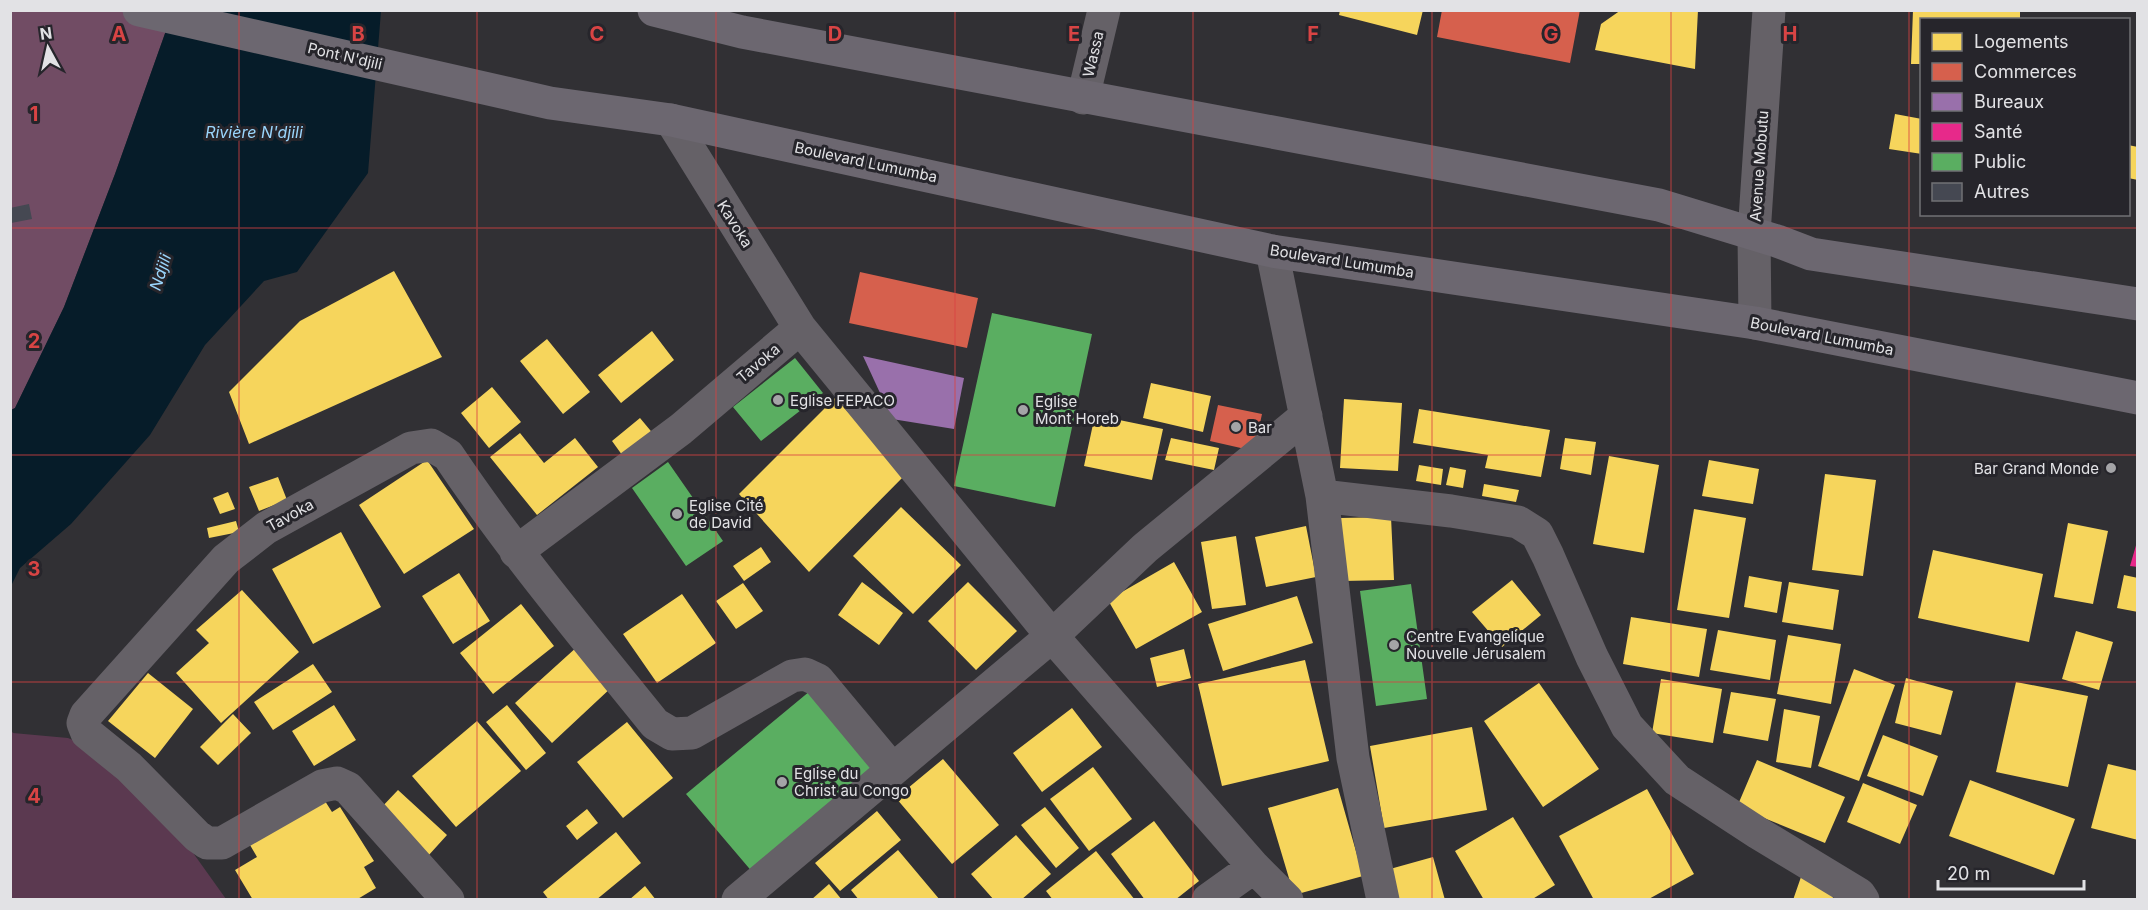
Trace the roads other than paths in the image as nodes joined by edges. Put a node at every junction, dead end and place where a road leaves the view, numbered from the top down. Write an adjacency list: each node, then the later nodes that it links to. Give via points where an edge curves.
1 (139, 10): 6 (highway, Pont N'djili)
2 (654, 10): 5 (highway, via 754,34)
3 (1104, 10): 5 (street, Wassa)
4 (1769, 10): 8 (street, Avenue Mobutu)
5 (1083, 98): 8 (highway, via 1659,205)
6 (550, 103): 7 (highway, Boulevard Lumumba)
7 (671, 120): 9 (highway, Boulevard Lumumba); 12 (street, Kavoka)
8 (1754, 234): 10 (highway, via 1811,254); 11 (street, Avenue Mobutu)
9 (1272, 251): 11 (highway, Boulevard Lumumba); 14 (street)
10 (2138, 304)
11 (1755, 322): 13 (highway, Boulevard Lumumba)
12 (800, 328): 16 (street, Tavoka, via 681,429); 17 (street, Kavoka)
13 (2138, 398)
14 (1306, 416): 15 (street); 17 (street, via 1145,548)
15 (1322, 496): 24 (street, via 1353,758); 25 (street, via 1518,522 1537,534 1627,726 1677,780)
16 (516, 552): 18 (street, Tavoka, via 655,724 672,734 692,733 792,676 805,674 818,680); 20 (street, Tavoka, via 448,455 431,445 411,448 266,528 226,559 83,723 87,733 129,767 207,843 222,843 322,786 338,783 348,788)
17 (1052, 636): 18 (street); 19 (street, Kavoka)
18 (892, 769): 21 (street)
19 (1254, 867): 22 (street); 23 (street, Kavoka)
20 (448, 900)
21 (738, 900)
22 (1208, 900)
23 (1287, 900)
24 (1383, 900)
25 (1863, 900)

